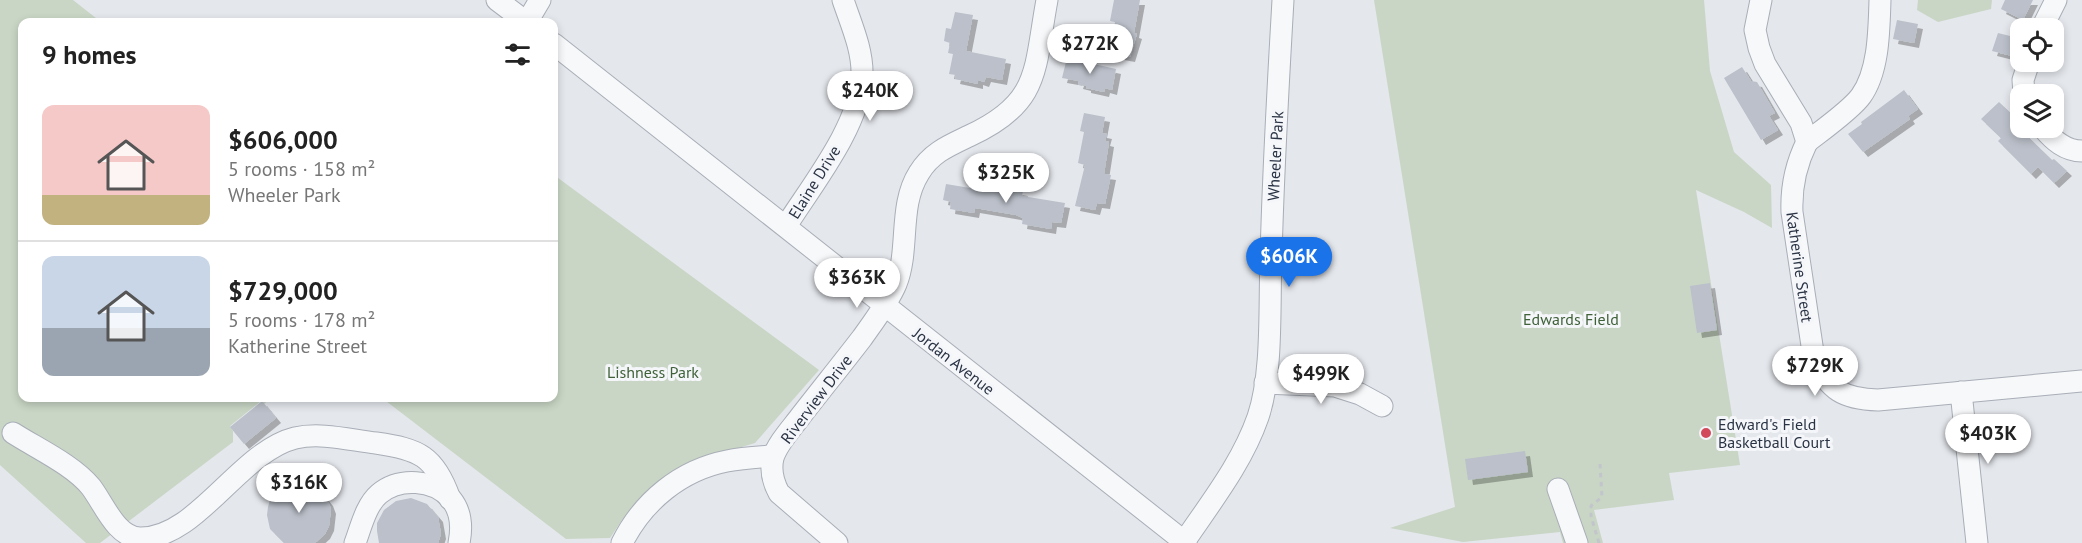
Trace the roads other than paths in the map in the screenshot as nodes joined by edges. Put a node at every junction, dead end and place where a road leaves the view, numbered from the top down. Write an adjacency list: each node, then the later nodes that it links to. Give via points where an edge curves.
1 (497, 0): 9 (street)
2 (540, 0): 10 (street)
3 (843, 0): 16 (street, Elaine Drive, via 860,57 859,94 839,144)
4 (1047, 0): 17 (street, Riverview Drive, via 1032,78 1015,107 992,125 939,150 917,175 906,213 900,269)
5 (1283, 0): 19 (street, Wheeler Park)
6 (1761, 0): 14 (street, via 1755,30 1759,48 1801,123)
7 (1880, 0): 14 (street, via 1869,84 1860,98)
8 (2056, 0): 11 (street)
9 (522, 18)
10 (529, 18)
11 (2047, 18)
12 (558, 47): 16 (street, Jordan Avenue)
13 (2052, 138): 15 (street, via 2062,146)
14 (1807, 142): 20 (street, Katherine Street, via 1791,192 1792,212 1814,359 1822,376 1834,389 1863,400)
15 (2082, 151)
16 (786, 226): 17 (street, Jordan Avenue)
17 (884, 306): 23 (street, Riverview Drive); 27 (street, Jordan Avenue)
18 (2082, 381): 20 (street, Katherine Street)
19 (1265, 383): 21 (street, via 1335,386); 27 (street, Wheeler Park, via 1259,414 1244,449)
20 (1961, 392): 32 (street)
21 (1382, 406)
22 (13, 433): 25 (street, via 82,476 121,531 133,537 153,537 172,529 250,464 276,445 295,438 319,436 401,447 418,453 443,477)
23 (773, 456): 29 (street, via 720,462 675,482 651,501); 30 (street, Riverview Drive, via 771,470 779,493)
24 (1558, 489): 31 (street)
25 (450, 499): 26 (street); 28 (street, via 425,484 407,482 391,486 369,507)
26 (461, 536)
27 (1185, 542)
28 (355, 543)
29 (622, 543)
30 (837, 543)
31 (1577, 543)
32 (1977, 543)

